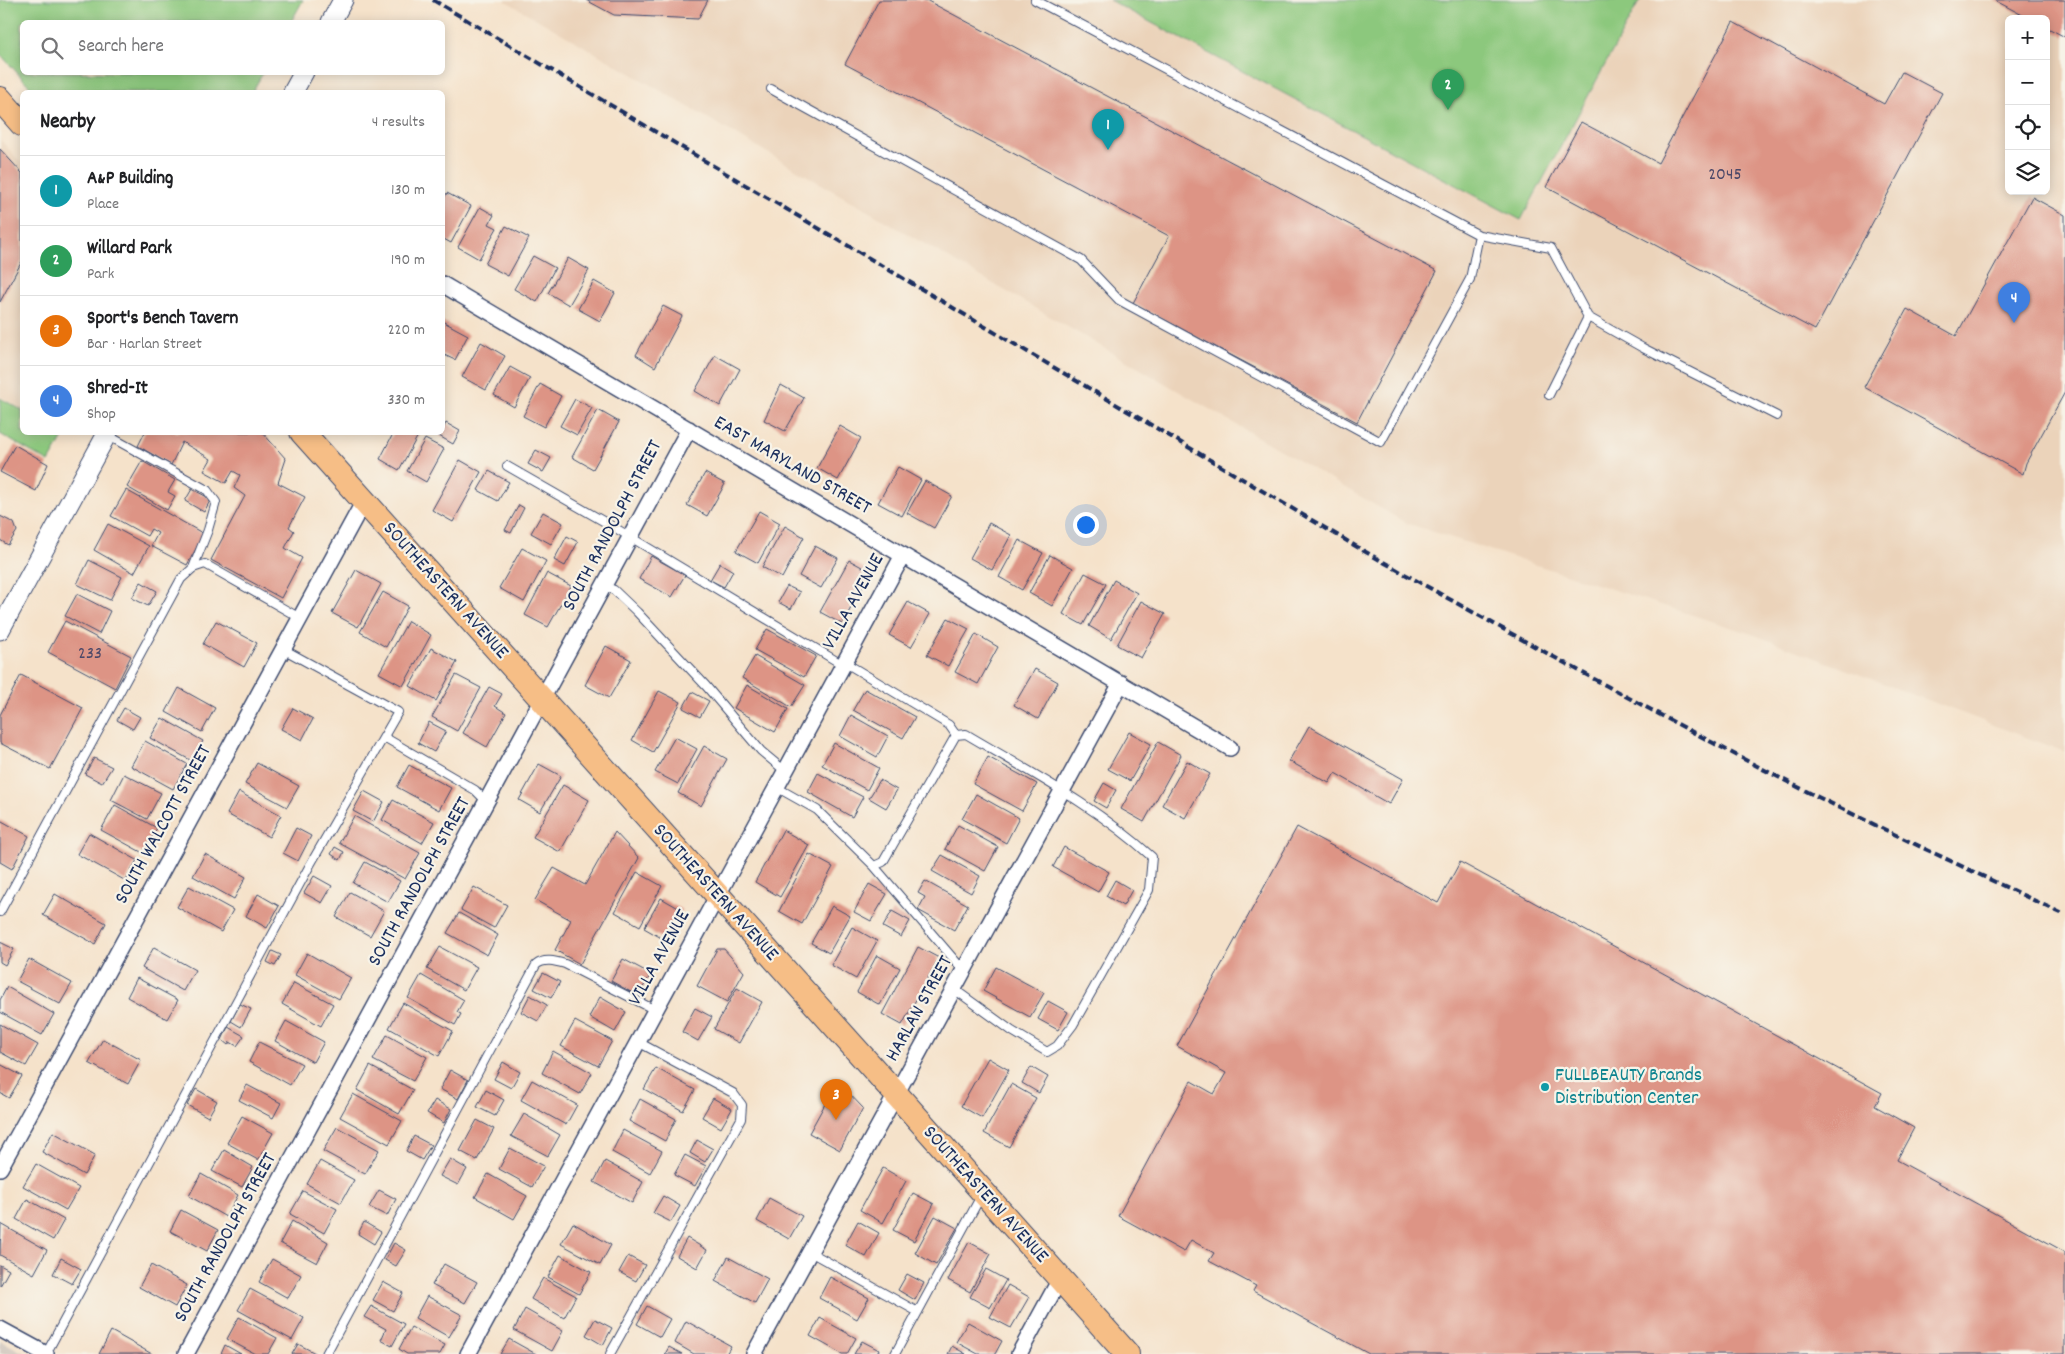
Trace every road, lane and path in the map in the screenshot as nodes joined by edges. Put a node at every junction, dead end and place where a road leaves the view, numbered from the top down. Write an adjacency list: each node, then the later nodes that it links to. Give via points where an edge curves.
1 (343, 0): 3 (street)
2 (1035, 0): 9 (lane)
3 (332, 20)
4 (302, 75): 6 (street)
5 (771, 89): 9 (lane, via 1081,260 1120,300 1381,442 1470,279)
6 (294, 90)
7 (0, 99): 8 (main road)
8 (20, 122)
9 (1479, 235): 11 (lane, via 1551,248)
10 (445, 286): 14 (street, EAST MARYLAND STREET)
11 (1588, 317): 12 (lane); 13 (lane)
12 (1549, 395)
13 (1777, 416)
14 (689, 429): 20 (street, SOUTH RANDOLPH STREET); 21 (street, EAST MARYLAND STREET)
15 (106, 435): 25 (street)
16 (109, 435): 22 (lane, via 207,490 216,502)
17 (305, 435): 19 (main road, SOUTHEASTERN AVENUE)
18 (507, 466): 20 (lane)
19 (364, 501): 24 (street, SOUTH WALCOTT STREET); 29 (main road, SOUTHEASTERN AVENUE)
20 (630, 537): 23 (street, SOUTH RANDOLPH STREET); 27 (lane)
21 (903, 555): 27 (street, VILLA AVENUE); 28 (street, EAST MARYLAND STREET)
22 (193, 568): 24 (lane, via 205,564); 39 (lane, via 181,579)
23 (604, 586): 29 (street, SOUTH RANDOLPH STREET); 33 (lane, via 614,590 637,612 761,751)
24 (300, 618): 26 (street, SOUTH WALCOTT STREET)
25 (0, 630)
26 (283, 649): 31 (lane, via 398,712); 45 (street, SOUTH WALCOTT STREET)
27 (844, 664): 30 (lane, via 949,725); 33 (street, VILLA AVENUE)
28 (1121, 683): 32 (street, EAST MARYLAND STREET); 35 (street, HARLAN STREET)
29 (542, 699): 36 (street, SOUTH RANDOLPH STREET); 38 (main road, SOUTHEASTERN AVENUE)
30 (956, 735): 35 (lane, via 966,734); 37 (lane, via 883,862)
31 (384, 736): 36 (lane, via 475,790); 51 (lane, via 310,865)
32 (1230, 748)
33 (785, 771): 34 (street, VILLA AVENUE)
34 (776, 787): 37 (lane, via 817,810); 38 (street, VILLA AVENUE)
35 (1062, 791): 40 (street, HARLAN STREET); 41 (lane, via 1130,837 1152,857 1149,890 1073,1025 1057,1046 1046,1052)
36 (486, 801): 52 (street, SOUTH RANDOLPH STREET)
37 (874, 866): 40 (lane)
38 (717, 896): 42 (street, VILLA AVENUE); 44 (main road, SOUTHEASTERN AVENUE)
39 (0, 912)
40 (964, 971): 41 (street, HARLAN STREET)
41 (954, 989): 44 (street, HARLAN STREET)
42 (655, 1010): 43 (street, VILLA AVENUE); 53 (lane, via 564,964 541,961 536,965)
43 (638, 1042): 54 (street, VILLA AVENUE); 55 (lane, via 733,1094 742,1105 741,1119)
44 (896, 1094): 46 (main road, SOUTHEASTERN AVENUE); 47 (street, HARLAN STREET)
45 (0, 1168)
46 (983, 1192): 48 (main road, SOUTHEASTERN AVENUE); 49 (lane)
47 (810, 1252): 49 (lane); 56 (street, HARLAN STREET)
48 (1060, 1279): 58 (street); 59 (main road, SOUTHEASTERN AVENUE)
49 (918, 1312): 57 (lane)
50 (0, 1329): 51 (street)
51 (46, 1354)
52 (186, 1354)
53 (326, 1354)
54 (468, 1354)
55 (610, 1354)
56 (754, 1354)
57 (895, 1354)
58 (1020, 1354)
59 (1127, 1354)

